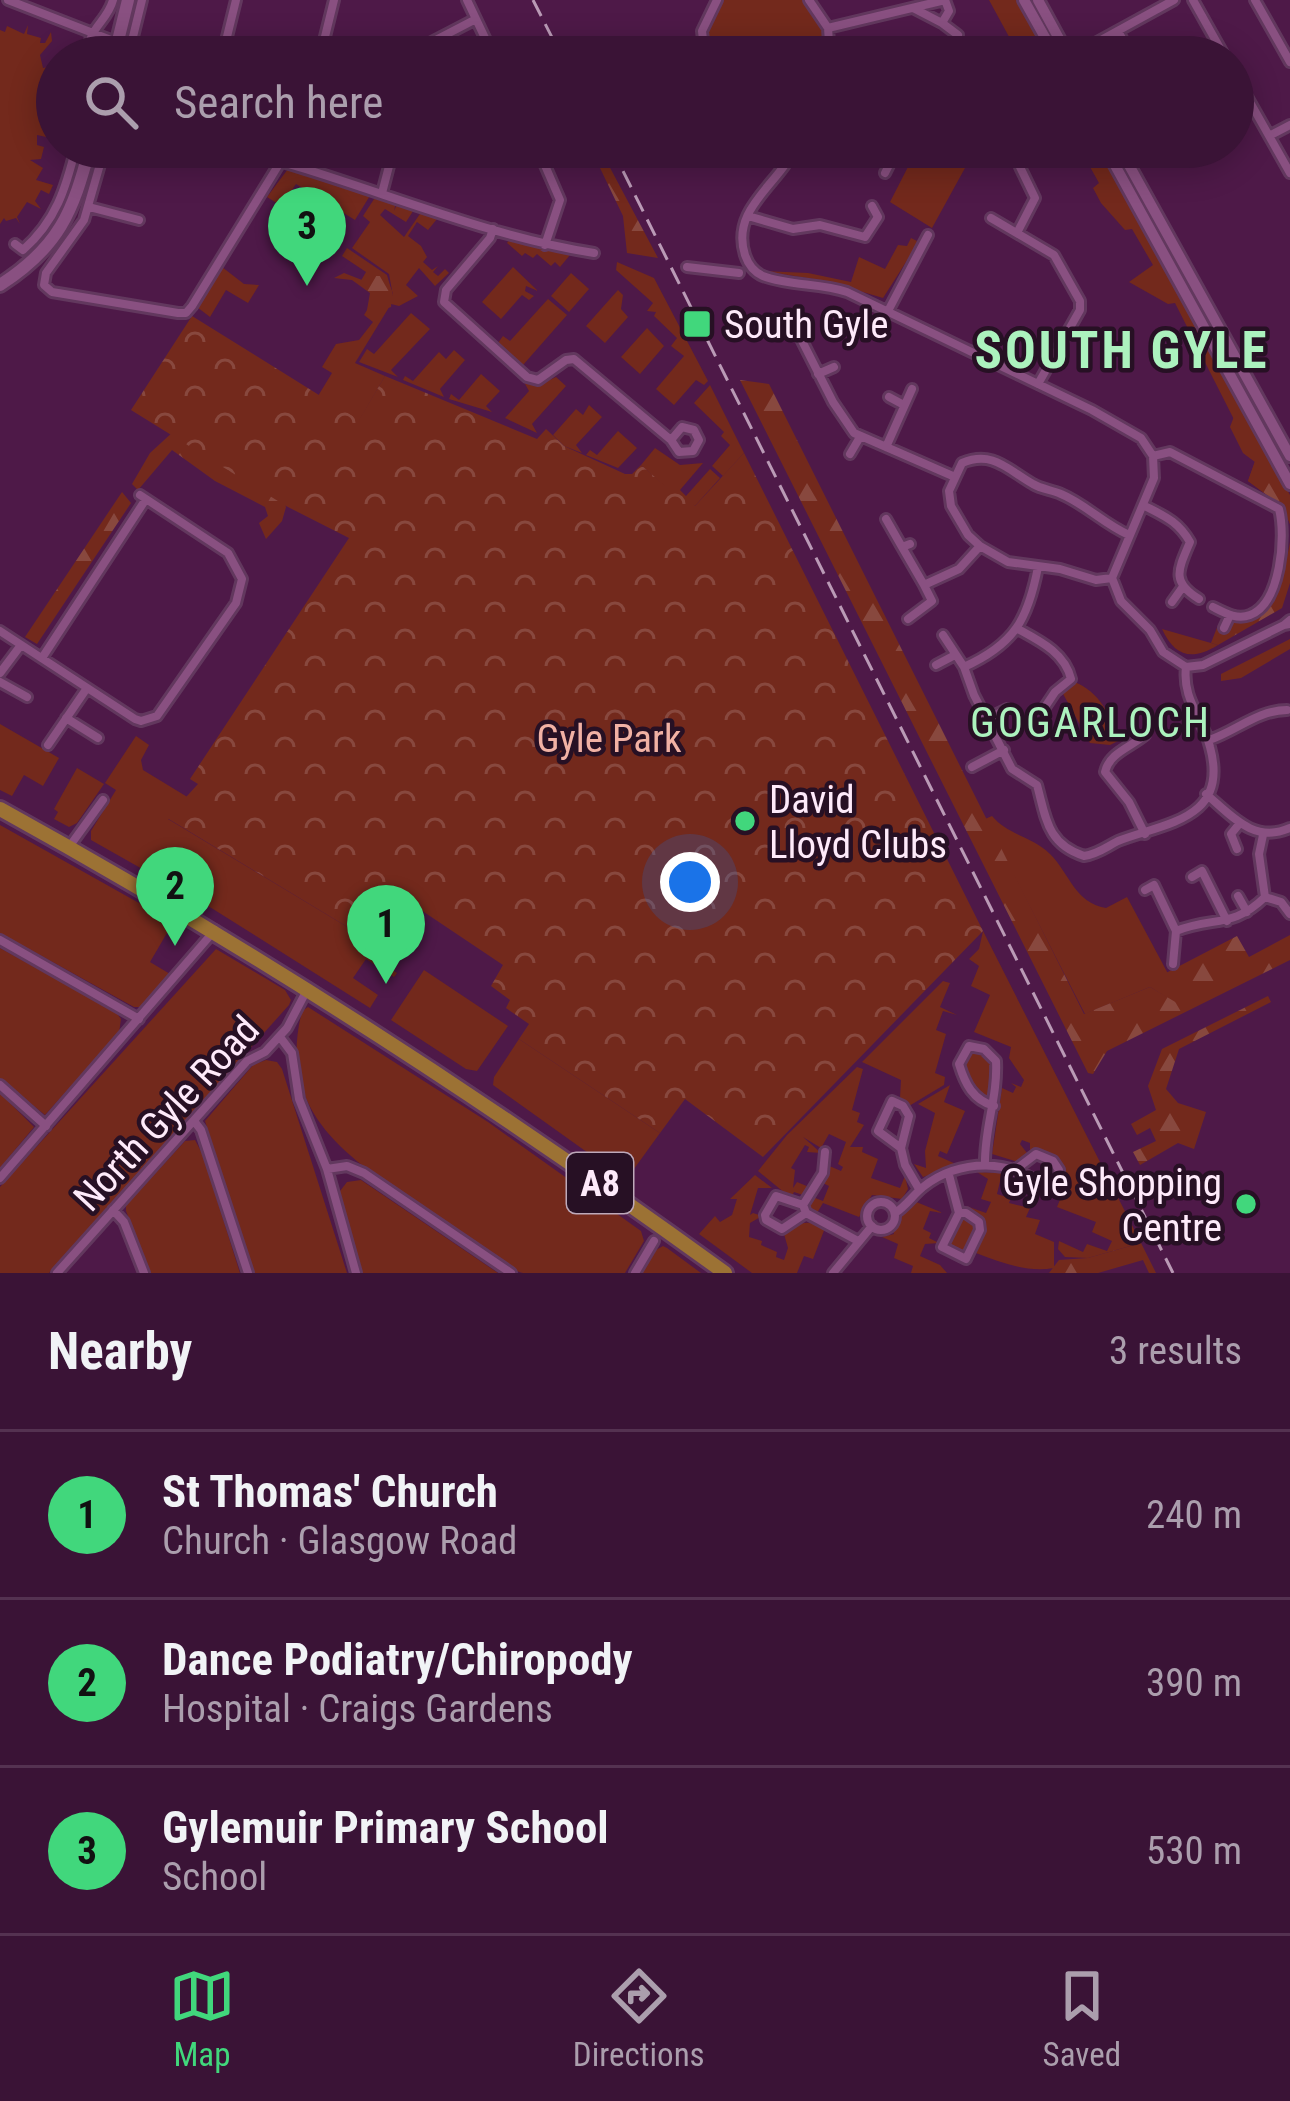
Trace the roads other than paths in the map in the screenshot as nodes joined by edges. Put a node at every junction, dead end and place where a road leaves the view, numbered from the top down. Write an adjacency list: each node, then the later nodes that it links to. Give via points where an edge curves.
1 (113, 0): 21 (street)
2 (128, 0): 24 (main road)
3 (142, 0): 25 (street)
4 (236, 0): 26 (street)
5 (334, 0): 27 (street)
6 (466, 0): 17 (street)
7 (717, 0): 30 (street)
8 (809, 0): 19 (street)
9 (945, 0): 16 (street); 18 (street)
10 (1024, 0): 32 (street)
11 (1038, 0): 33 (street)
12 (1174, 0): 20 (street)
13 (1193, 0): 36 (street)
14 (1255, 0): 37 (street)
15 (13, 1): 21 (street)
16 (914, 8): 18 (street); 19 (street)
17 (476, 19): 28 (street); 29 (street)
18 (942, 23): 22 (street)
19 (828, 28): 31 (street)
20 (1118, 31): 34 (street); 35 (street)
21 (91, 34): 23 (street)
22 (958, 35)
23 (94, 36)
24 (119, 36)
25 (133, 36)
26 (227, 36)
27 (325, 36)
28 (443, 36)
29 (484, 36)
30 (703, 36)
31 (829, 36)
32 (1044, 36)
33 (1058, 36)
34 (1109, 36)
35 (1121, 36)
36 (1213, 36)
37 (1290, 60)
38 (1254, 109): 40 (street)
39 (1290, 125): 40 (street)
40 (1269, 136): 54 (street)
41 (71, 168): 64 (street, via 52,218 23,250)
42 (84, 168): 69 (main road, via 58,233)
43 (99, 168): 57 (street)
44 (277, 168): 57 (street, via 186,313 44,285)
45 (307, 168): 55 (street)
46 (389, 168): 55 (street)
47 (546, 168): 65 (street, via 560,200)
48 (782, 168): 58 (street)
49 (888, 168): 53 (street)
50 (1022, 168): 62 (street, via 1035,198)
51 (1117, 168): 85 (street)
52 (1131, 168): 83 (street)
53 (885, 173)
54 (1290, 173)
55 (382, 193): 61 (street)
56 (872, 206): 58 (street, via 878,217 865,237)
57 (89, 207): 60 (street)
58 (748, 216): 70 (street, via 744,252 760,275 825,285)
59 (992, 218): 62 (street)
60 (139, 220)
61 (493, 229): 65 (street); 79 (street, via 444,302 527,377 545,377 566,360 582,362)
62 (1018, 231): 74 (street, via 1054,255 1080,301)
63 (928, 236): 70 (street)
64 (15, 244)
65 (545, 244): 66 (street)
66 (594, 254)
67 (687, 267): 68 (street)
68 (739, 273)
69 (0, 285)
70 (888, 311): 74 (street)
71 (797, 331): 73 (street)
72 (834, 367): 73 (street)
73 (818, 374): 78 (street)
74 (1038, 384): 82 (street, via 1131,430)
75 (912, 389): 77 (street)
76 (889, 397): 77 (street)
77 (902, 404): 80 (street)
78 (860, 437): 80 (street); 81 (street)
79 (671, 440)
80 (886, 447): 84 (street)
81 (850, 454)
82 (1153, 456): 86 (street, via 1170,452); 87 (street)
83 (1290, 456)
84 (955, 477): 90 (street, via 962,463 988,458); 91 (street, via 952,506)
85 (1290, 484)
86 (1254, 495): 88 (street); 99 (street, via 1279,509 1284,553 1258,612)
87 (1143, 505): 90 (street); 95 (street, via 1195,542 1178,578)
88 (1248, 508)
89 (886, 519): 94 (street)
90 (1129, 535): 93 (street)
91 (980, 546): 92 (street); 94 (street, via 959,569)
92 (1038, 567): 93 (street); 103 (street)
93 (1112, 578): 111 (street, via 1121,602)
94 (924, 585): 100 (street, via 932,602)
95 (1182, 588): 96 (street); 97 (street)
96 (1199, 599)
97 (1172, 602)
98 (1214, 607): 99 (street)
99 (1230, 615): 102 (street)
100 (908, 619)
101 (1288, 623): 111 (street)
102 (1224, 628)
103 (1018, 629): 110 (street); 117 (street, via 1068,668 1071,679)
104 (0, 631): 106 (street)
105 (944, 635): 107 (street)
106 (21, 645): 108 (street); 112 (street)
107 (955, 655): 109 (street); 110 (street)
108 (42, 658): 114 (street); 114 (street, via 143,497 227,553 241,593 157,716 141,721)
109 (936, 665)
110 (964, 667): 120 (street)
111 (1186, 667): 123 (street, via 1184,689)
112 (0, 673)
113 (0, 682): 115 (street)
114 (87, 688): 119 (street)
115 (27, 697)
116 (1007, 709): 120 (street)
117 (1043, 710)
118 (1289, 710): 123 (street, via 1265,711)
119 (66, 718): 122 (street); 124 (street)
120 (987, 718): 125 (street)
121 (1145, 735): 132 (street, via 1114,754 1105,772)
122 (98, 738)
123 (1209, 740): 127 (street, via 1214,770)
124 (48, 746)
125 (1004, 750): 126 (street); 132 (street, via 1012,769 1037,785 1046,826 1072,852 1096,854)
126 (972, 766)
127 (1206, 794): 130 (street); 132 (street, via 1184,820)
128 (103, 800): 134 (street)
129 (0, 809): 134 (main road, A8)
130 (1240, 823): 133 (street); 135 (street, via 1231,834)
131 (1290, 828): 133 (street)
132 (1145, 834)
133 (1262, 835): 139 (street)
134 (69, 847): 143 (main road, A8)
135 (1237, 849)
136 (1192, 877): 142 (street, via 1202,872)
137 (1154, 885): 144 (street)
138 (1238, 896): 140 (street)
139 (1265, 897): 140 (street); 141 (street)
140 (1247, 912): 142 (street)
141 (1290, 914)
142 (1227, 921): 144 (street)
143 (215, 930): 147 (main road, A8); 148 (street)
144 (1176, 931): 146 (street)
145 (0, 940): 148 (street)
146 (1173, 964)
147 (308, 988): 149 (street, North Gyle Road); 175 (main road, A8)
148 (139, 1019): 153 (street)
149 (280, 1037): 152 (street, North Gyle Road); 157 (street)
150 (0, 1085): 153 (street)
151 (994, 1106): 151 (street, via 962,1075 969,1046 996,1061); 156 (street)
152 (194, 1120): 163 (street, North Gyle Road); 171 (street)
153 (46, 1126): 160 (street)
154 (901, 1148): 154 (street, via 878,1131 892,1101 909,1116); 161 (street)
155 (822, 1159): 162 (street)
156 (985, 1165): 158 (street); 159 (street)
157 (327, 1169): 172 (street); 173 (street, via 364,1173)
158 (1015, 1170): 158 (street, via 1046,1190 1058,1176 1053,1161 1036,1154)
159 (949, 1175): 161 (street); 165 (street)
160 (0, 1178)
161 (919, 1190): 164 (street)
162 (805, 1209): 162 (street, via 776,1196 766,1220 782,1229); 168 (street)
163 (113, 1210): 169 (street, North Gyle Road); 170 (street)
164 (895, 1213): 166 (street, via 890,1226); 166 (street, via 875,1204 867,1215)
165 (959, 1213): 165 (street, via 980,1222 966,1258 942,1246)
166 (872, 1226): 168 (street)
167 (654, 1241): 174 (street)
168 (858, 1241): 176 (street)
169 (58, 1273)
170 (144, 1273)
171 (248, 1273)
172 (356, 1273)
173 (511, 1273)
174 (635, 1273)
175 (725, 1273)
176 (833, 1273)

